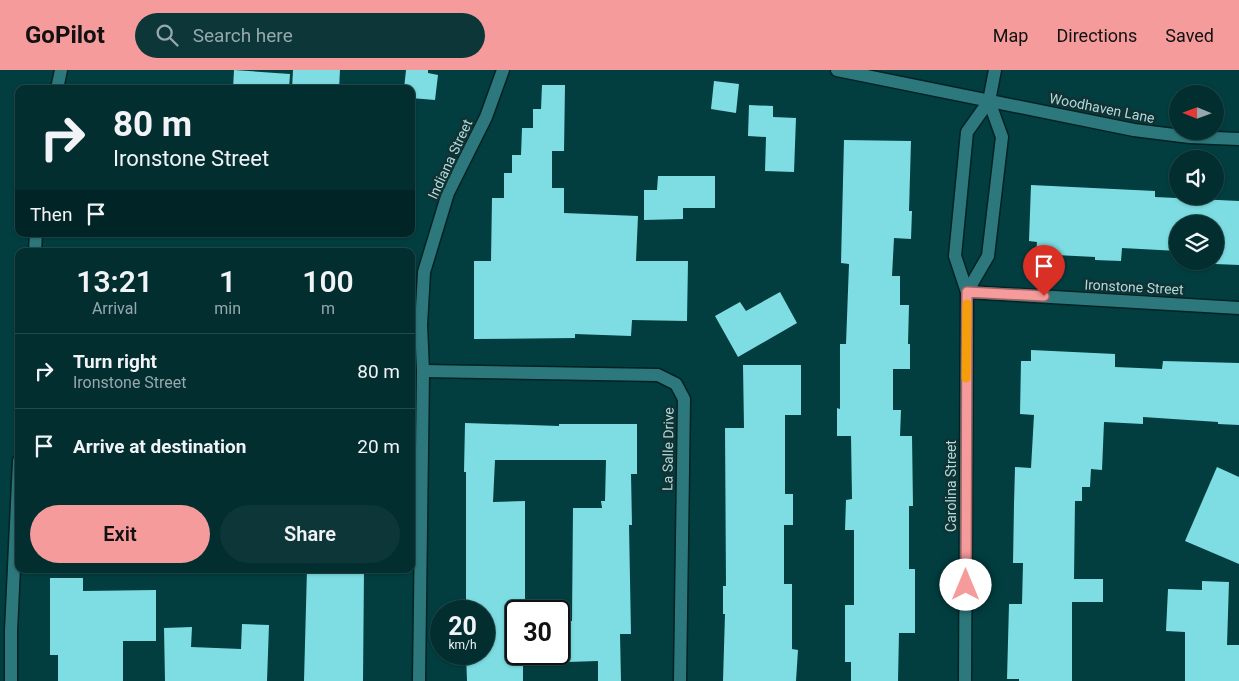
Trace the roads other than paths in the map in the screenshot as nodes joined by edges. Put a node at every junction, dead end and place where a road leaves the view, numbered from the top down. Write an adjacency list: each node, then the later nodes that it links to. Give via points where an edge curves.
1 (61, 70): 5 (street)
2 (503, 70): 10 (street, Indiana Street, via 486,117 448,193 424,272)
3 (837, 70): 6 (street, Woodhaven Lane)
4 (995, 70): 6 (street, Carolina Street)
5 (58, 85)
6 (990, 101): 7 (street, Woodhaven Lane, via 1134,130); 8 (street, Carolina Street, via 1002,138 988,256); 8 (street, Carolina Street, via 968,132 955,256)
7 (1239, 139)
8 (967, 292): 9 (street, Ironstone Street); 15 (street, Carolina Street)
9 (1239, 308)
10 (423, 371): 13 (street, Indiana Street); 14 (street, La Salle Drive, via 658,376 676,384 684,399)
11 (15, 573): 12 (street)
12 (11, 681)
13 (419, 681)
14 (680, 681)
15 (965, 681)

